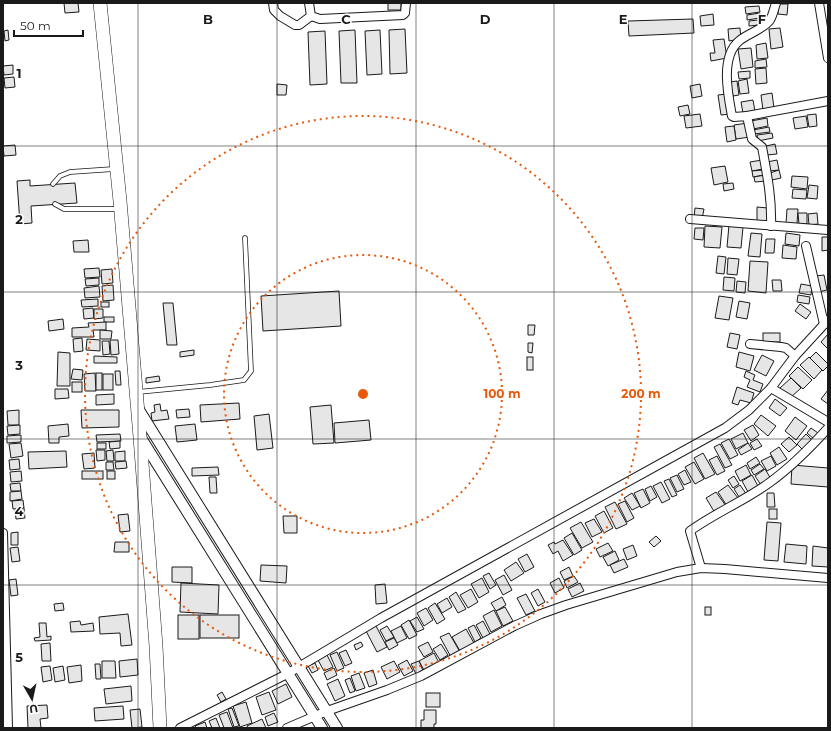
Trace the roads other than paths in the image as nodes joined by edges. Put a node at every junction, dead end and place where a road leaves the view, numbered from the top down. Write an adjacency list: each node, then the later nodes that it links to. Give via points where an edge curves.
1 (100, 3): 12 (main road)
2 (273, 3): 7 (street, via 274,10 295,25)
3 (309, 3): 7 (street)
4 (406, 3): 7 (street, via 403,15 320,18)
5 (776, 3): 11 (street, via 767,23 736,44 727,66 732,116)
6 (819, 3): 8 (street)
7 (311, 16)
8 (826, 29): 9 (street)
9 (828, 58)
10 (828, 101): 11 (street)
11 (747, 116): 17 (street, via 752,139 762,147 772,204)
12 (116, 169): 13 (lane, via 70,172 60,176); 15 (main road)
13 (53, 184)
14 (55, 204): 15 (lane, via 64,209)
15 (120, 209): 25 (main road)
16 (690, 219): 17 (street)
17 (771, 226): 18 (street)
18 (828, 230)
19 (245, 238): 25 (lane, via 251,371 248,376 244,380)
20 (806, 246): 21 (street)
21 (826, 322): 23 (street)
22 (750, 344): 23 (street, via 786,348)
23 (795, 356): 24 (street)
24 (771, 388): 27 (street); 33 (street, via 750,410 725,428 381,618)
25 (135, 393): 26 (main road)
26 (136, 406): 29 (main road); 33 (street)
27 (827, 419)
28 (828, 428): 31 (street, via 811,447 769,483 690,531)
29 (140, 437): 34 (street); 38 (main road)
30 (3, 533): 37 (street)
31 (701, 568): 32 (street); 35 (street, via 677,572 541,614 421,676)
32 (828, 578)
33 (299, 667): 34 (street); 35 (street)
34 (287, 674): 36 (street); 39 (street)
35 (327, 711): 36 (street); 42 (street)
36 (308, 721): 40 (street); 41 (street)
37 (8, 728)
38 (160, 728)
39 (180, 728)
40 (287, 728)
41 (322, 728)
42 (337, 728)

